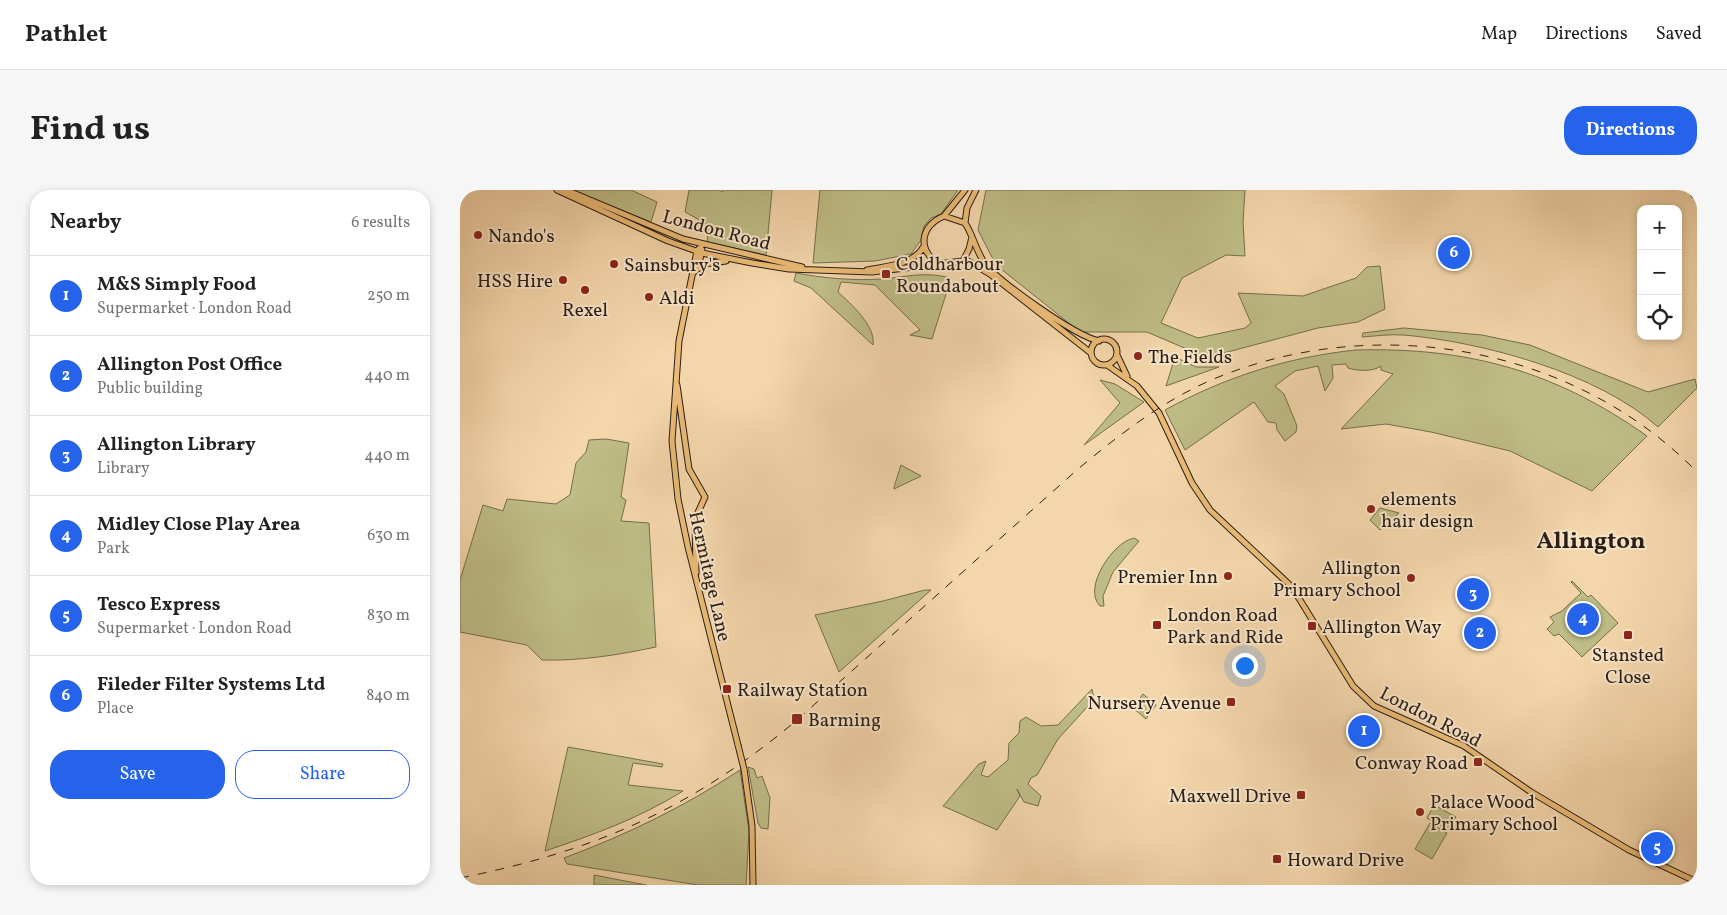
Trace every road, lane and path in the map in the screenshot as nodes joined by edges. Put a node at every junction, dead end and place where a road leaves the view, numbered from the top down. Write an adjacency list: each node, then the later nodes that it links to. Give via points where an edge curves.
1 (557, 190): 10 (main road, London Road, via 651,234)
2 (566, 190): 8 (main road, London Road, via 655,229)
3 (965, 190): 5 (main road)
4 (976, 190): 6 (main road, via 966,208)
5 (944, 216): 6 (main road); 9 (main road, via 927,229)
6 (965, 223): 7 (main road)
7 (972, 237): 11 (main road); 17 (main road, via 979,254 992,270 1076,333)
8 (702, 245): 10 (main road, Hermitage Lane); 14 (main road, London Road)
9 (924, 246): 13 (main road, via 932,259); 16 (main road, London Road, via 910,260)
10 (699, 252): 12 (main road, London Road); 15 (main road, Hermitage Lane)
11 (963, 261): 13 (main road); 18 (main road, via 990,274)
12 (752, 263): 14 (main road, London Road, via 789,269); 15 (main road, via 714,261)
13 (941, 265): 16 (main road, London Road)
14 (807, 268): 16 (main road, London Road)
15 (696, 270): 21 (main road, Hermitage Lane, via 681,320)
16 (860, 272)
17 (1099, 341): 18 (main road); 19 (main road, via 1113,343)
18 (1091, 353): 20 (main road, via 1095,362)
19 (1117, 354): 20 (main road); 22 (main road)
20 (1107, 365): 22 (main road)
21 (676, 372): 23 (main road, Hermitage Lane, via 672,441 678,499); 23 (main road, via 689,469 705,497 695,520)
22 (1128, 377): 24 (main road, London Road, via 1159,413 1192,483 1210,510 1292,587 1353,686 1370,704 1464,746 1531,792 1629,850)
23 (697, 585): 25 (main road, Hermitage Lane, bridge, via 744,769 752,826)
24 (1697, 882)
25 (754, 885)

